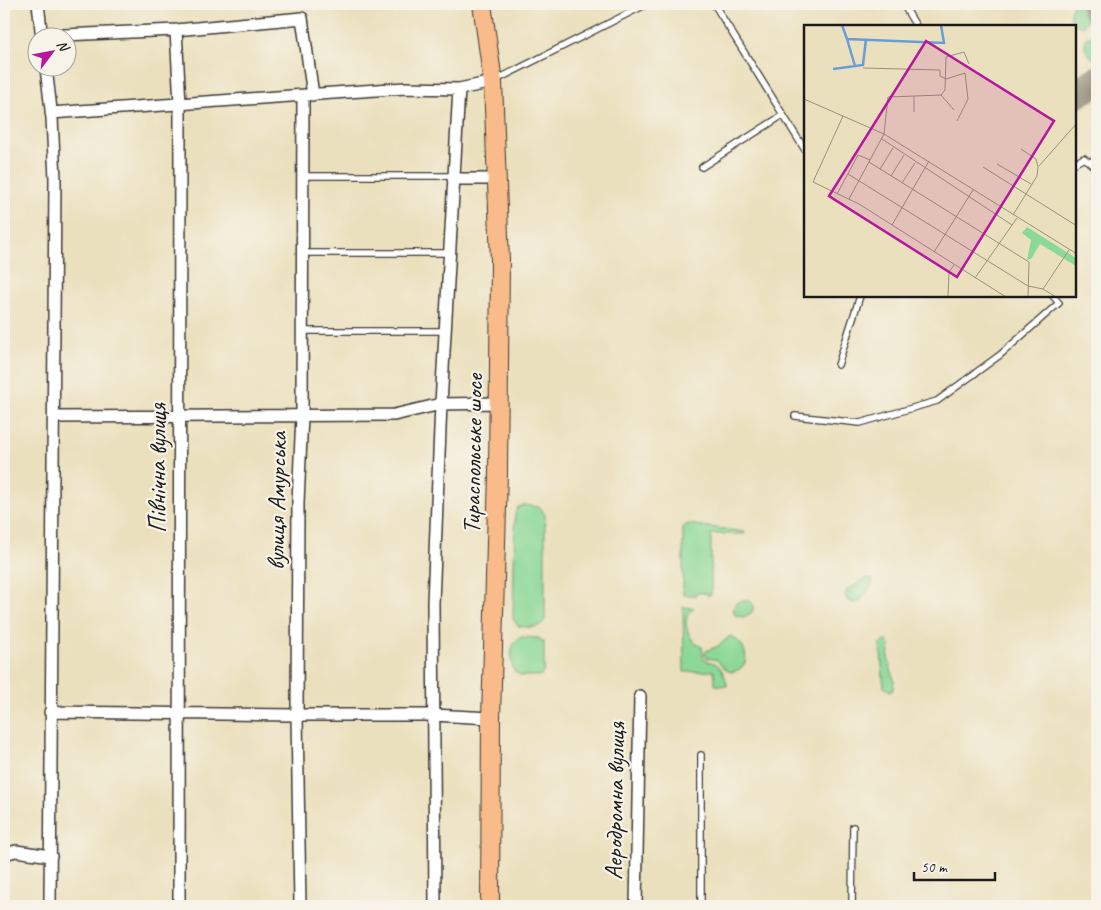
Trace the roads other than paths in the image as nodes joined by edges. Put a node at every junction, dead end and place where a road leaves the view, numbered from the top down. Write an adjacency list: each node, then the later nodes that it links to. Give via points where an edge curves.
1 (38, 4): 7 (street)
2 (482, 4): 11 (main road, Тираспольське шосе)
3 (647, 4): 11 (lane)
4 (714, 4): 16 (lane)
5 (903, 4): 6 (lane)
6 (915, 25)
7 (41, 28)
8 (176, 30): 9 (street); 13 (street, вулиця Амурська, via 302,18); 14 (street, Північна вулиця)
9 (78, 35)
10 (47, 78): 15 (street)
11 (492, 82): 12 (street); 25 (main road, Тираспольське шосе)
12 (459, 89): 13 (street, via 405,88); 24 (street)
13 (308, 96): 14 (street); 23 (street, вулиця Амурська)
14 (180, 104): 15 (street); 35 (street, Північна вулиця)
15 (51, 113): 38 (street, via 55,179)
16 (783, 115): 17 (lane); 21 (lane)
17 (804, 148)
18 (1097, 156): 20 (lane)
19 (1076, 162): 20 (lane, via 1084,158)
20 (1090, 163): 22 (lane)
21 (702, 167)
22 (1097, 169)
23 (303, 176): 24 (lane); 26 (street, вулиця Амурська)
24 (453, 178): 25 (street); 27 (street)
25 (496, 179): 33 (main road, Тираспольське шосе, via 500,261)
26 (302, 253): 27 (lane); 30 (street, вулиця Амурська)
27 (451, 253): 31 (street)
28 (859, 298): 32 (lane)
29 (1055, 298): 37 (lane, via 1059,302 1000,355 937,401 860,422)
30 (302, 331): 31 (lane); 36 (street, вулиця Амурська)
31 (446, 331): 34 (street)
32 (838, 365)
33 (499, 403): 34 (street); 44 (main road, Тираспольське шосе)
34 (441, 404): 36 (street, via 394,415); 43 (street, via 433,603)
35 (180, 416): 36 (street); 38 (street); 41 (street, Північна вулиця)
36 (302, 416): 42 (street, вулиця Амурська, via 298,502)
37 (794, 416)
38 (54, 417): 40 (street)
39 (640, 696): 54 (street, Аеродромна вулиця)
40 (50, 712): 41 (street); 48 (street)
41 (180, 714): 42 (street); 50 (street, Північна вулиця)
42 (297, 715): 43 (street); 51 (street, вулиця Амурська)
43 (433, 715): 44 (street); 52 (street)
44 (491, 718): 53 (main road, Тираспольське шосе)
45 (701, 754): 55 (lane)
46 (852, 827): 56 (lane)
47 (4, 854): 48 (street, via 16,851)
48 (50, 856): 49 (street)
49 (50, 906)
50 (180, 906)
51 (300, 906)
52 (435, 906)
53 (490, 906)
54 (636, 906)
55 (701, 906)
56 (852, 906)

